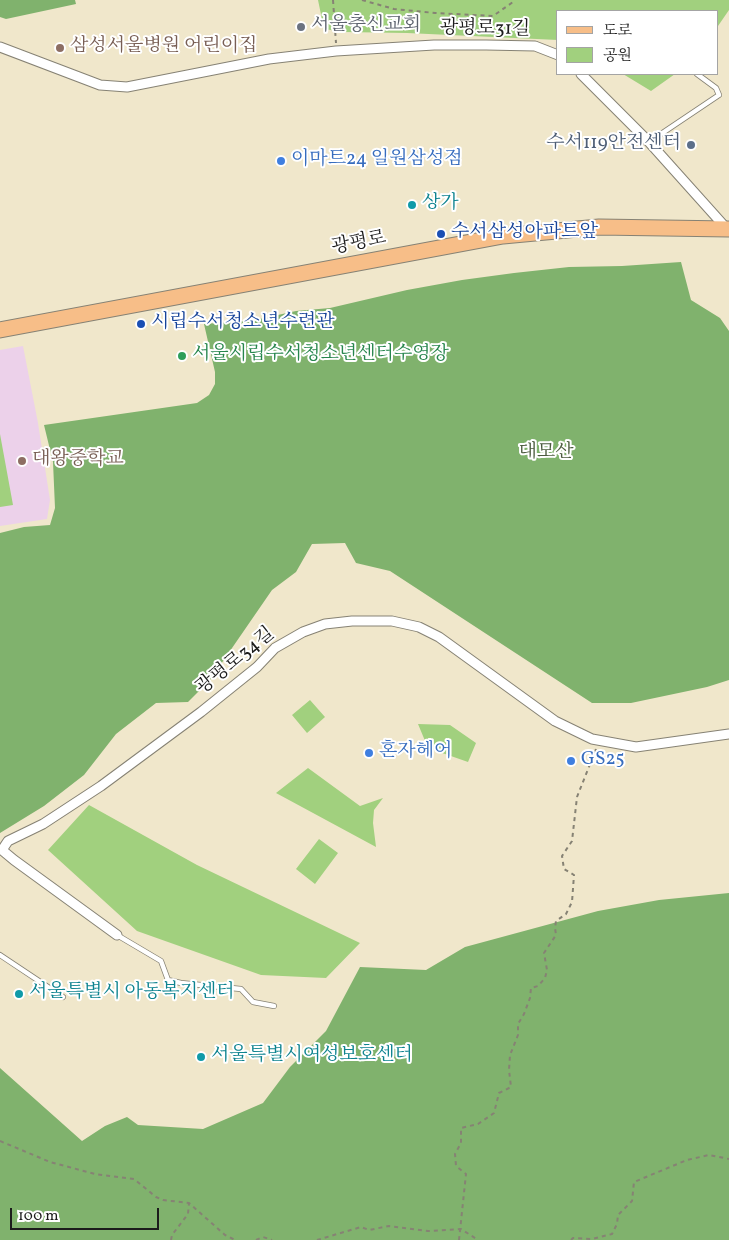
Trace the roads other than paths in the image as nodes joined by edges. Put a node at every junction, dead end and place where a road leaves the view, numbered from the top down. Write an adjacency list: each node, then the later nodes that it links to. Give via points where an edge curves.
1 (0, 47): 2 (street, 광평로31길, via 100,86 128,87 269,59 336,51 434,45 505,45 535,46)
2 (556, 54)
3 (583, 75): 5 (street)
4 (698, 75): 5 (lane, via 716,88 719,95)
5 (649, 142): 6 (street)
6 (728, 229): 7 (main road, 광평로, via 599,227 502,236)
7 (0, 330)
8 (729, 734): 9 (street, 광평로34길, via 636,747 599,740 555,721 439,637 419,627 392,621 326,624 303,632 275,648 257,667 201,712 101,786 43,824 8,841)
9 (1, 851): 10 (street, 광평로34길)
10 (117, 935): 13 (lane, via 160,961 168,980 240,989 253,1002)
11 (0, 955): 12 (lane)
12 (64, 997)
13 (274, 1006)

